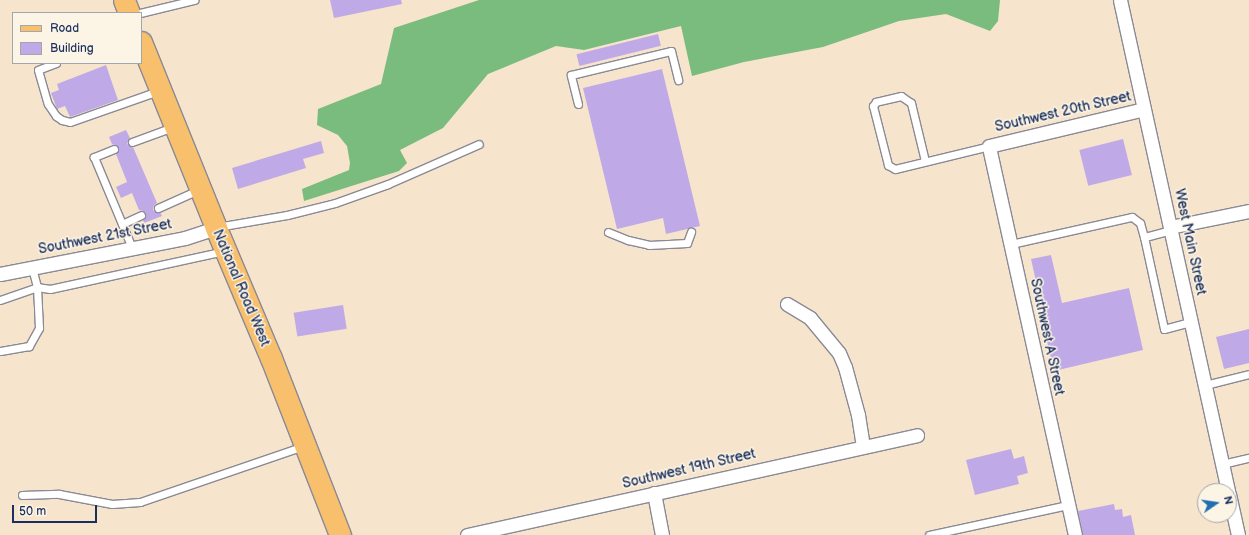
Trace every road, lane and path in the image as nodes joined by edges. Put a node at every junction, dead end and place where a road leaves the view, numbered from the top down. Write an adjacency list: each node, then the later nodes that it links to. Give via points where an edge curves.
1 (124, 0): 4 (main road)
2 (194, 0): 5 (lane)
3 (1120, 0): 11 (street, West Main Street)
4 (129, 12)
5 (142, 13)
6 (142, 45): 9 (main road, National Road West)
7 (53, 64): 9 (lane, via 38,70 48,104 56,116 70,122)
8 (678, 80): 10 (lane, via 671,51 571,75)
9 (160, 90): 12 (main road, National Road West)
10 (578, 104)
11 (1144, 109): 15 (street, Southwest 20th Street); 24 (street, West Main Street)
12 (175, 126): 13 (lane); 18 (main road, National Road West)
13 (132, 142)
14 (479, 144): 23 (lane, via 388,184 334,203)
15 (989, 146): 17 (lane); 28 (street, Southwest A Street)
16 (114, 149): 22 (lane, via 94,157)
17 (925, 162): 17 (lane, via 895,169 888,164 872,106 876,102 902,96 911,103)
18 (200, 189): 19 (lane); 23 (main road, National Road West)
19 (158, 208)
20 (1249, 211): 24 (street)
21 (141, 215): 22 (lane)
22 (122, 224): 29 (lane)
23 (216, 228): 29 (street, Southwest 21st Street, via 185,238); 30 (main road, National Road West)
24 (1171, 229): 27 (lane); 36 (street, West Main Street)
25 (608, 232): 26 (lane, via 648,245 687,243)
26 (691, 232)
27 (1144, 237): 28 (lane, via 1139,221 1129,218); 36 (lane, via 1164,329)
28 (1010, 244): 48 (street, Southwest A Street)
29 (132, 248): 31 (street, Southwest 21st Street)
30 (225, 250): 33 (lane, via 50,289); 41 (main road, National Road West)
31 (32, 268): 32 (street, Southwest 21st Street); 33 (lane)
32 (0, 274)
33 (37, 288): 34 (lane); 37 (lane, via 39,328 34,338 29,346)
34 (0, 300)
35 (787, 304): 42 (street, via 810,318 839,354 858,415)
36 (1191, 322): 39 (street, West Main Street)
37 (0, 351)
38 (1249, 374): 39 (lane)
39 (1205, 385): 44 (street, West Main Street)
40 (917, 435): 42 (street, Southwest 19th Street)
41 (305, 446): 47 (lane, via 140,502 112,504 59,494); 51 (main road, National Road West)
42 (863, 447): 46 (street, Southwest 19th Street)
43 (1249, 458): 44 (lane)
44 (1222, 464): 45 (street, West Main Street)
45 (1226, 483)
46 (654, 493): 50 (street, Southwest 19th Street); 53 (street)
47 (22, 495)
48 (1068, 505): 54 (lane); 55 (street, Southwest A Street)
49 (1235, 523): 56 (street)
50 (497, 532): 52 (street, Southwest 19th Street)
51 (340, 535)
52 (467, 535)
53 (662, 535)
54 (929, 535)
55 (1075, 535)
56 (1238, 535)

